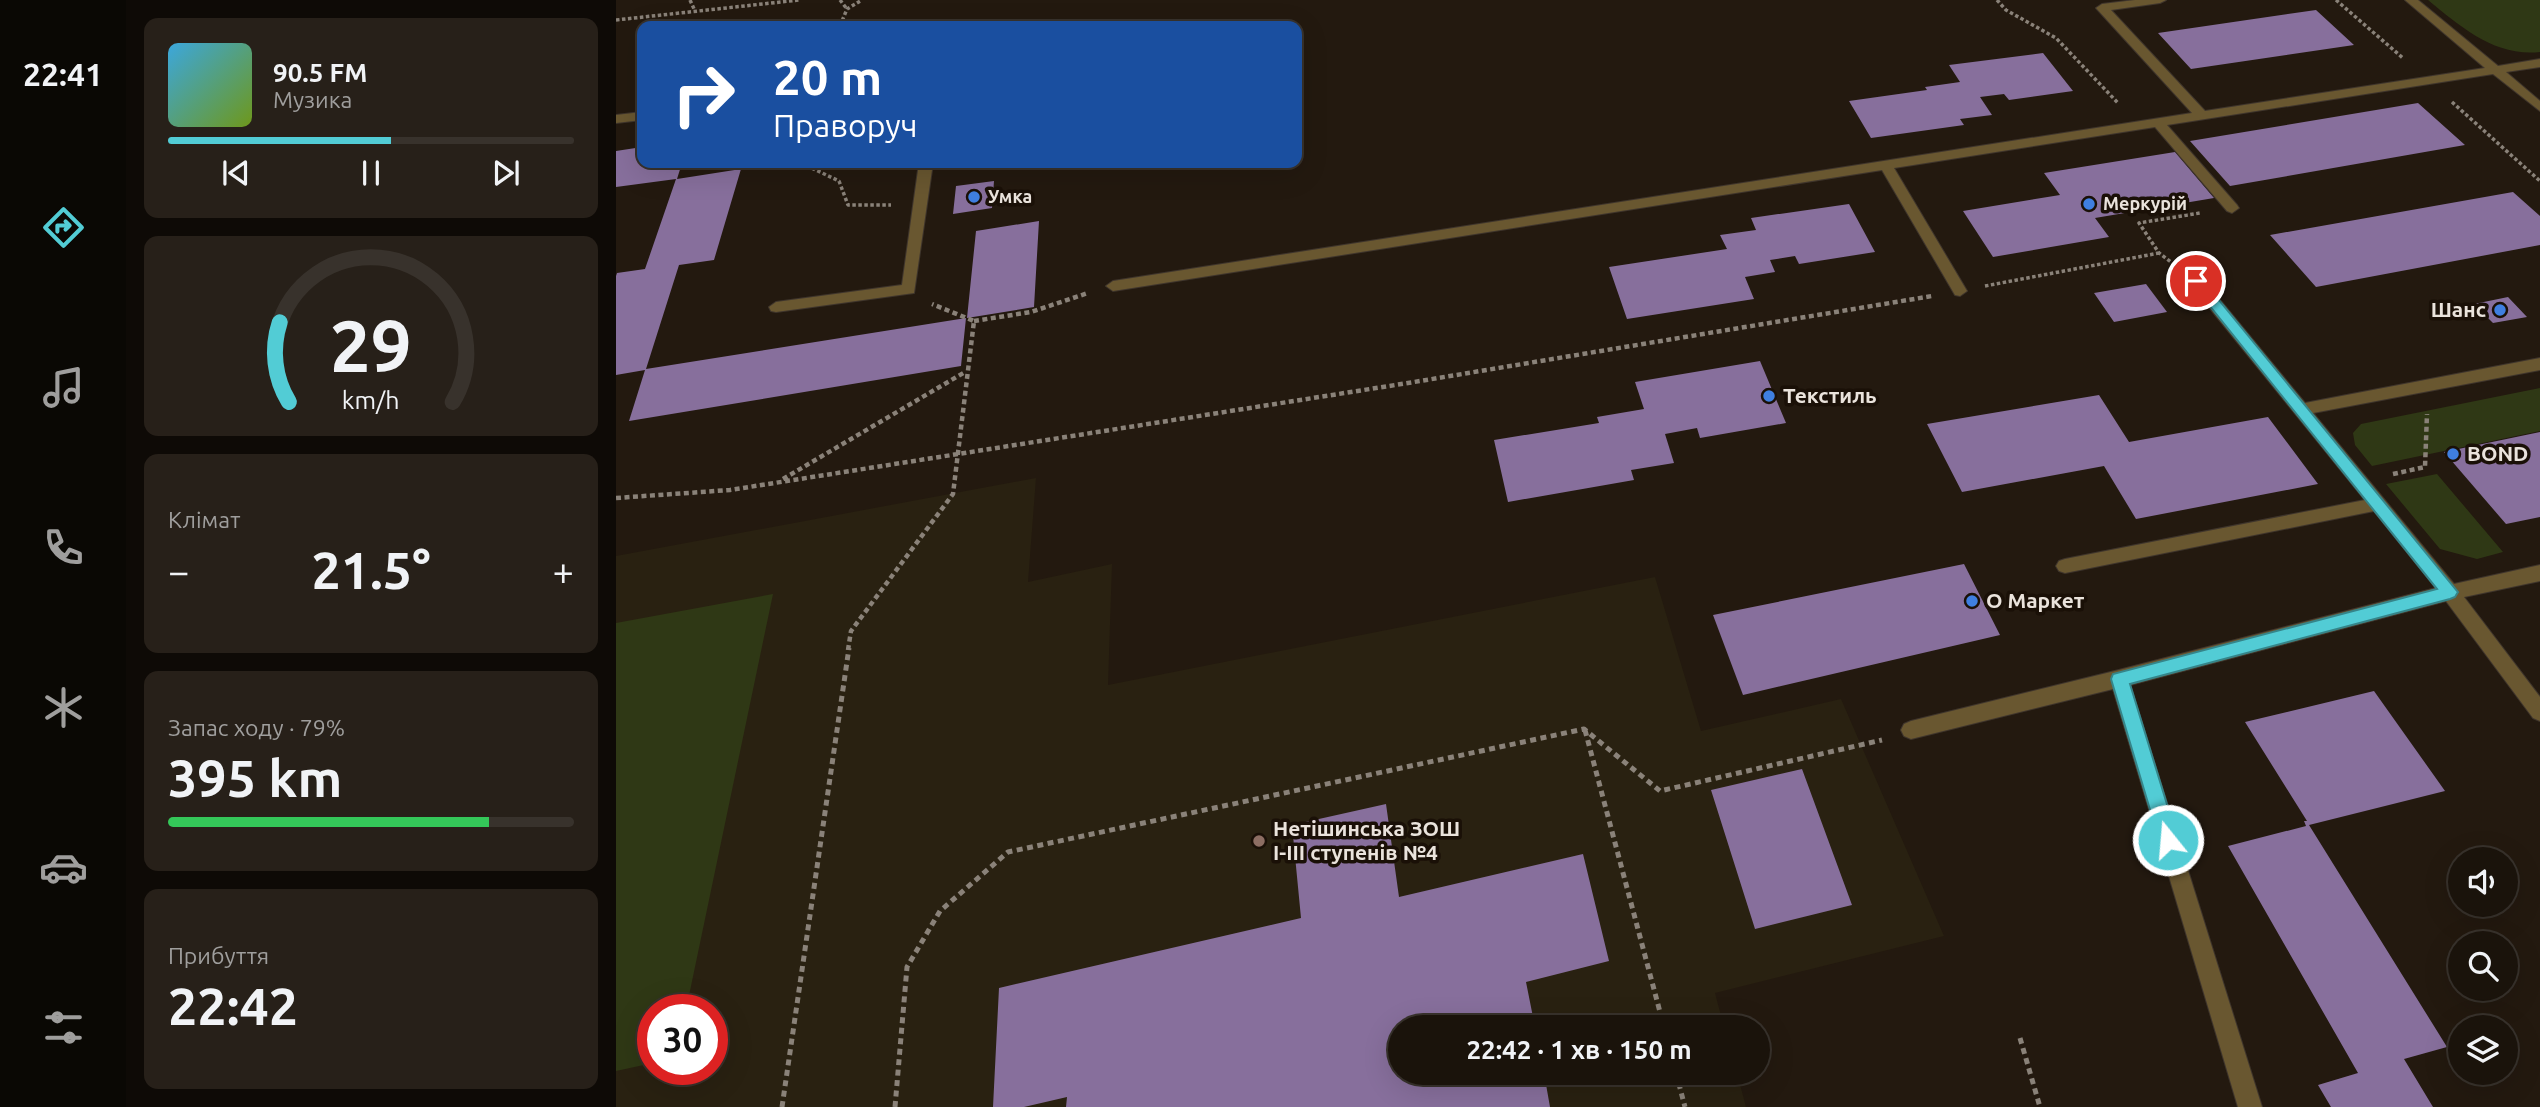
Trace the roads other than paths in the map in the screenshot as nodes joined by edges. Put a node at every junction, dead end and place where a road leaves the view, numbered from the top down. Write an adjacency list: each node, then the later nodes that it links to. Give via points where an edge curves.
1 (2160, 0): 6 (street, via 2102,8)
2 (2411, 0): 4 (street)
3 (2540, 63): 4 (street)
4 (2495, 70): 5 (street); 6 (street)
5 (2540, 107)
6 (2201, 115): 9 (street)
7 (637, 117): 8 (street)
8 (616, 120)
9 (2157, 122): 10 (street); 12 (street)
10 (1886, 166): 14 (street); 15 (street)
11 (925, 168): 16 (street, via 909,289)
12 (2232, 208)
13 (2196, 281): 18 (street)
14 (1113, 286)
15 (1961, 291)
16 (776, 307)
17 (2540, 364): 18 (street)
18 (2304, 409): 19 (street)
19 (2377, 503): 20 (street); 22 (street)
20 (2065, 566)
21 (2540, 573): 22 (street)
22 (2450, 592): 23 (street); 24 (street)
23 (2119, 679): 25 (street); 26 (street)
24 (2540, 712)
25 (1911, 730)
26 (2250, 1107)

